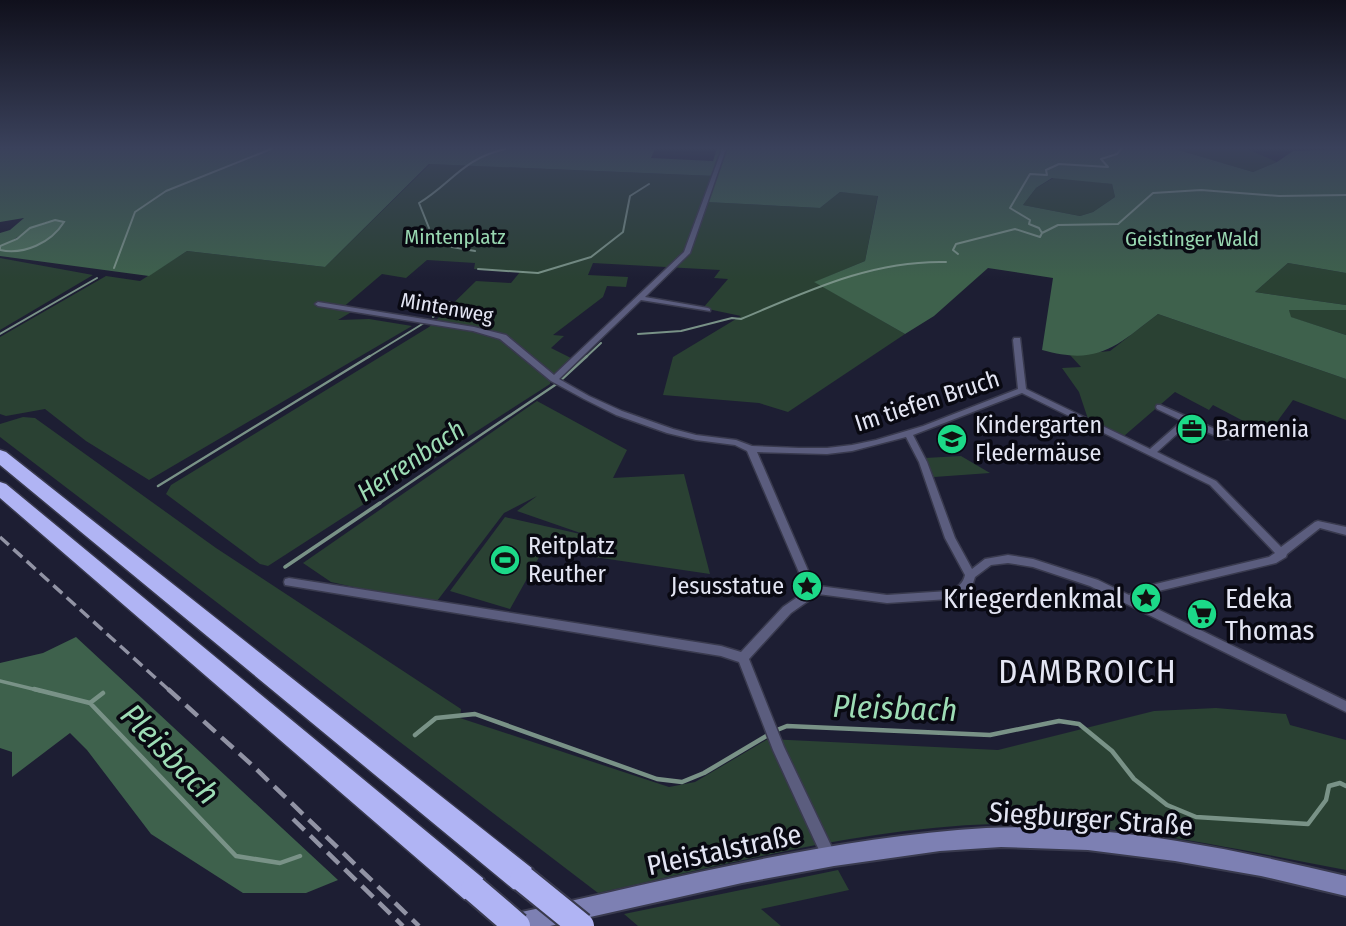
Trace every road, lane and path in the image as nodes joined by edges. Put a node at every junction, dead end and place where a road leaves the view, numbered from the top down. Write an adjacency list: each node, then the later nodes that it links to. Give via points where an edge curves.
1 (710, 192): 2 (street, via 687,253)
2 (640, 298): 4 (street); 6 (street)
3 (318, 304): 6 (street, Mintenweg, via 474,328 503,337)
4 (708, 310)
5 (1017, 340): 7 (street, Im tiefen Bruch)
6 (554, 379): 12 (street, Mintenweg, via 635,422)
7 (1022, 390): 10 (street, Im tiefen Bruch); 13 (street)
8 (1160, 407): 9 (street)
9 (1187, 420): 11 (street); 13 (street)
10 (908, 433): 12 (street, Im tiefen Bruch, via 829,451); 18 (street, via 950,538)
11 (1226, 437)
12 (751, 449): 20 (street, via 806,577)
13 (1151, 453): 17 (street, via 1213,484)
14 (0, 456): 28 (highway, bridge)
15 (0, 488): 27 (highway, bridge)
16 (1346, 531): 17 (street, via 1318,524)
17 (1282, 554): 21 (street, via 1143,591)
18 (971, 575): 20 (street, via 959,592 949,595 887,599); 21 (street, via 989,562 1033,562)
19 (289, 582): 22 (street)
20 (816, 590): 22 (street, via 787,610)
21 (1131, 600): 23 (street)
22 (743, 658): 24 (street, Pleistalstraße, via 779,750)
23 (1346, 707)
24 (829, 856): 25 (main road, Siegburger Straße, via 1002,837 1127,844 1255,863); 26 (main road, Pleistalstraße)
25 (1346, 886)
26 (502, 926)
27 (517, 926)
28 (581, 926)

